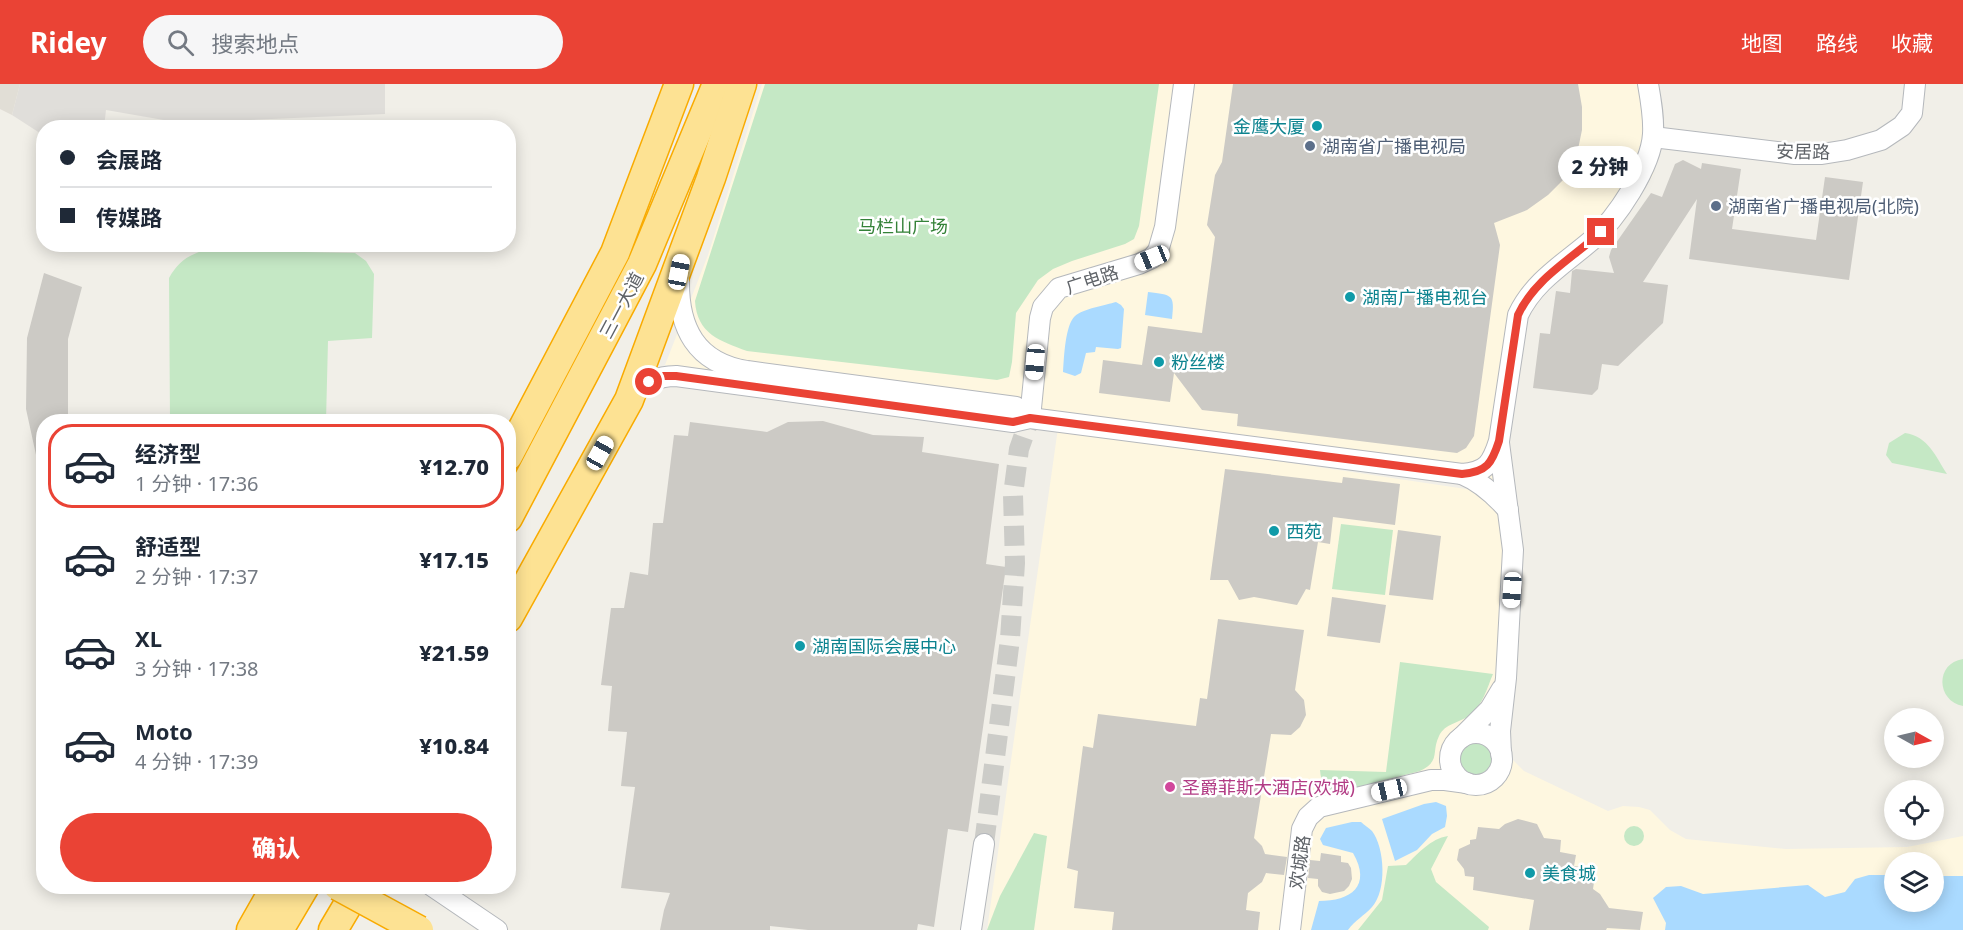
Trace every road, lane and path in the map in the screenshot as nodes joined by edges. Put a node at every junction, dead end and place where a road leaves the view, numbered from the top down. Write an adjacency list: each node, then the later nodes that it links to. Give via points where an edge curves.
1 (679, 84): 11 (highway, 三一大道, via 615,253)
2 (717, 84): 14 (highway, 三一大道, via 642,264)
3 (742, 84): 8 (highway)
4 (1184, 84): 10 (street, 广电路, via 1165,227 1158,251 1139,264 1059,288 1048,300 1040,318)
5 (1648, 84): 7 (street)
6 (1915, 84): 7 (street, 安居路, via 1912,113 1902,126 1881,140 1847,150 1795,154)
7 (1653, 137): 12 (street, via 1634,188 1611,223 1525,300 1518,315)
8 (682, 257): 9 (highway); 10 (street, via 679,304 695,344 714,360 747,371 1016,407)
9 (629, 400): 10 (street, via 649,382 676,376 1013,422); 16 (highway)
10 (1030, 418): 13 (street)
11 (516, 441)
12 (1499, 441): 13 (street, via 1487,466 1477,473); 15 (street)
13 (1462, 474): 15 (street, via 1488,489)
14 (516, 503)
15 (1508, 510): 17 (street, via 1514,550)
16 (516, 604)
17 (1506, 678): 18 (street, via 1490,709); 19 (street)
18 (1455, 746): 19 (street, via 1465,736 1480,734 1493,740); 20 (street); 21 (street, via 1451,767)
19 (1501, 754): 21 (street, via 1494,777 1481,784)
20 (1431, 780): 21 (street, 欢城路); 34 (street, 欢城路, via 1327,803 1308,817 1302,829)
21 (1467, 783)
22 (984, 844): 33 (street)
23 (271, 894): 28 (highway)
24 (300, 894): 29 (highway)
25 (353, 894): 31 (highway, bridge)
26 (354, 894): 30 (highway)
27 (444, 894): 32 (street)
28 (251, 930)
29 (279, 930)
30 (333, 930)
31 (419, 930)
32 (497, 930)
33 (971, 930)
34 (1290, 930)

